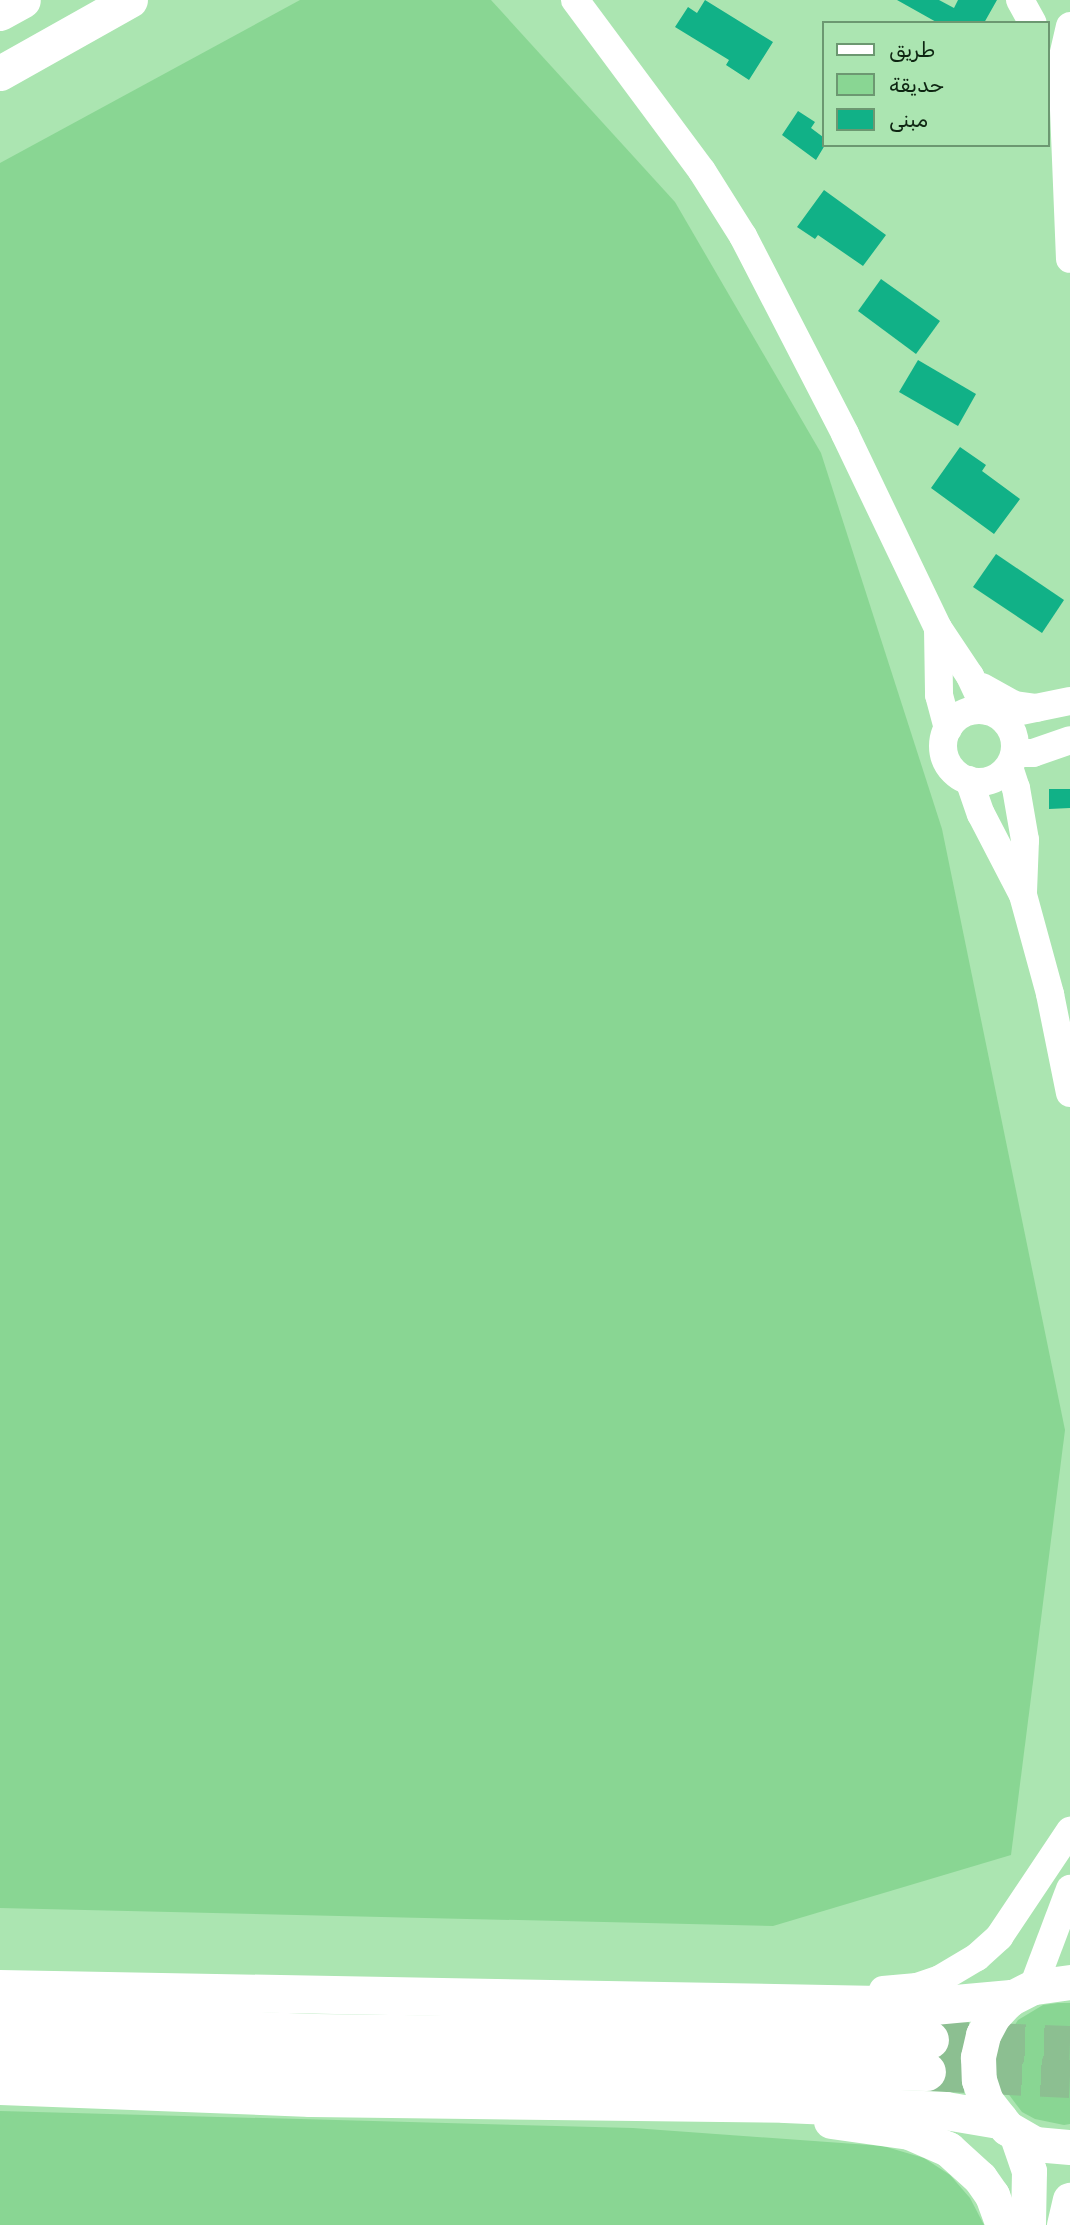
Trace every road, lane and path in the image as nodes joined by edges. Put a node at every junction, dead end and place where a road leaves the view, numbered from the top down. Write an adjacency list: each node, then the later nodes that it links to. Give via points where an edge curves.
1 (23, 0): 5 (main road)
2 (130, 0): 8 (main road)
3 (575, 0): 10 (street, via 694,160 743,236)
4 (1020, 0): 6 (street)
5 (0, 13)
6 (1032, 21)
7 (1061, 33): 9 (street)
8 (0, 73)
9 (1070, 259)
10 (938, 628): 11 (street); 15 (street, via 939,695)
11 (970, 676): 13 (street, via 999,699); 14 (street)
12 (1070, 701): 13 (street)
13 (1037, 708): 14 (street)
14 (992, 713): 15 (street, via 960,716); 17 (street, via 1014,736)
15 (948, 729): 18 (street, via 943,750 946,760)
16 (1070, 740): 17 (street)
17 (1012, 760): 18 (street, via 994,779); 19 (street, via 1025,840)
18 (969, 780): 19 (street, via 981,814)
19 (1023, 895): 20 (street)
20 (1070, 1093)
21 (1070, 1831): 26 (street, via 999,1937 959,1969 917,1987 858,1989)
22 (1070, 1889): 25 (street)
23 (1070, 1982): 25 (main road)
24 (0, 1989): 26 (highway)
25 (1021, 1993): 26 (highway, via 959,2006); 31 (main road, via 988,2025 978,2057 986,2101)
26 (802, 2002)
27 (0, 2022): 28 (highway, via 928,2056 313,2062)
28 (0, 2053)
29 (0, 2086): 30 (highway, via 311,2098)
30 (785, 2104): 31 (highway, via 946,2111); 34 (main road, via 832,2121 909,2132 948,2149 980,2178)
31 (1008, 2128): 32 (main road, via 1035,2144); 35 (main road, via 1029,2171)
32 (1070, 2147)
33 (1070, 2200): 36 (main road)
34 (1003, 2225)
35 (1028, 2225)
36 (1064, 2225)

